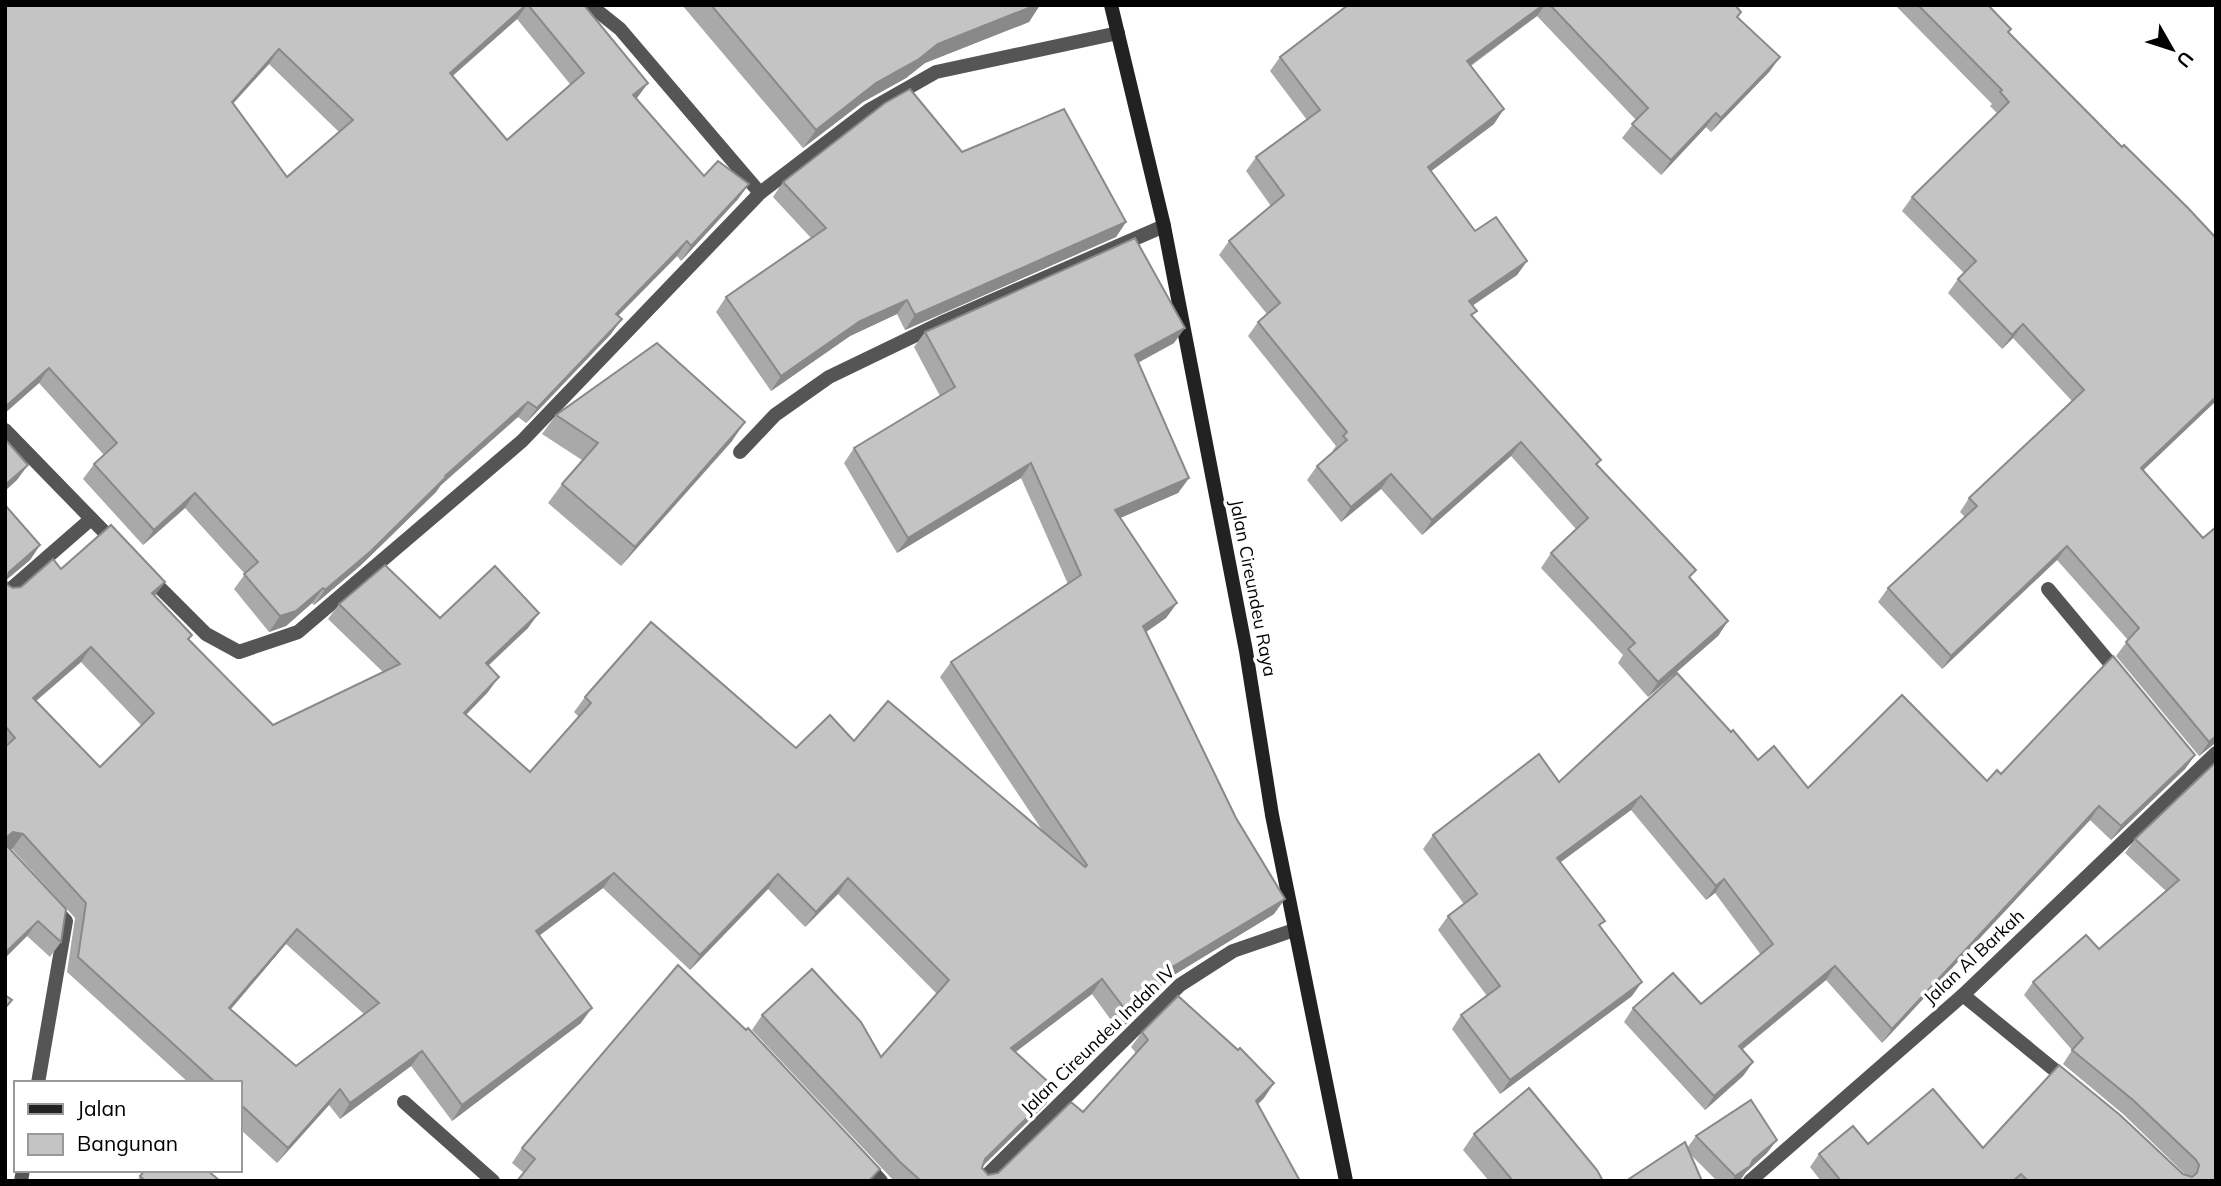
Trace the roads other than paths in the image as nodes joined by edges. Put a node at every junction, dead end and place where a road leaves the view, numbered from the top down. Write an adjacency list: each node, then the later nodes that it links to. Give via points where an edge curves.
1 (590, 5): 4 (street, via 620,29)
2 (1111, 5): 3 (main road, Jalan Cireundeu Raya)
3 (1118, 33): 4 (street, via 936,72 869,110); 5 (main road, Jalan Cireundeu Raya)
4 (760, 192): 8 (street, via 522,441 298,632 239,652 206,634)
5 (1164, 226): 7 (street, via 829,377 775,415); 14 (main road, Jalan Cireundeu Raya)
6 (5, 430): 8 (street)
7 (740, 452)
8 (91, 519): 10 (street)
9 (2048, 589): 11 (street)
10 (5, 594)
11 (2128, 685)
12 (2216, 753): 15 (street, Jalan Al Barkah, via 2194,764)
13 (40, 893): 16 (street, via 66,921)
14 (1294, 929): 22 (street, Jalan Cireundeu Indah IV, via 1233,951 1180,985); 23 (main road, Jalan Cireundeu Raya)
15 (1963, 995): 17 (street); 24 (street, Jalan Al Barkah)
16 (38, 1081)
17 (2076, 1087)
18 (404, 1102): 20 (street)
19 (854, 1151): 21 (street)
20 (493, 1181)
21 (881, 1181)
22 (981, 1181)
23 (1346, 1181)
24 (1750, 1181)

